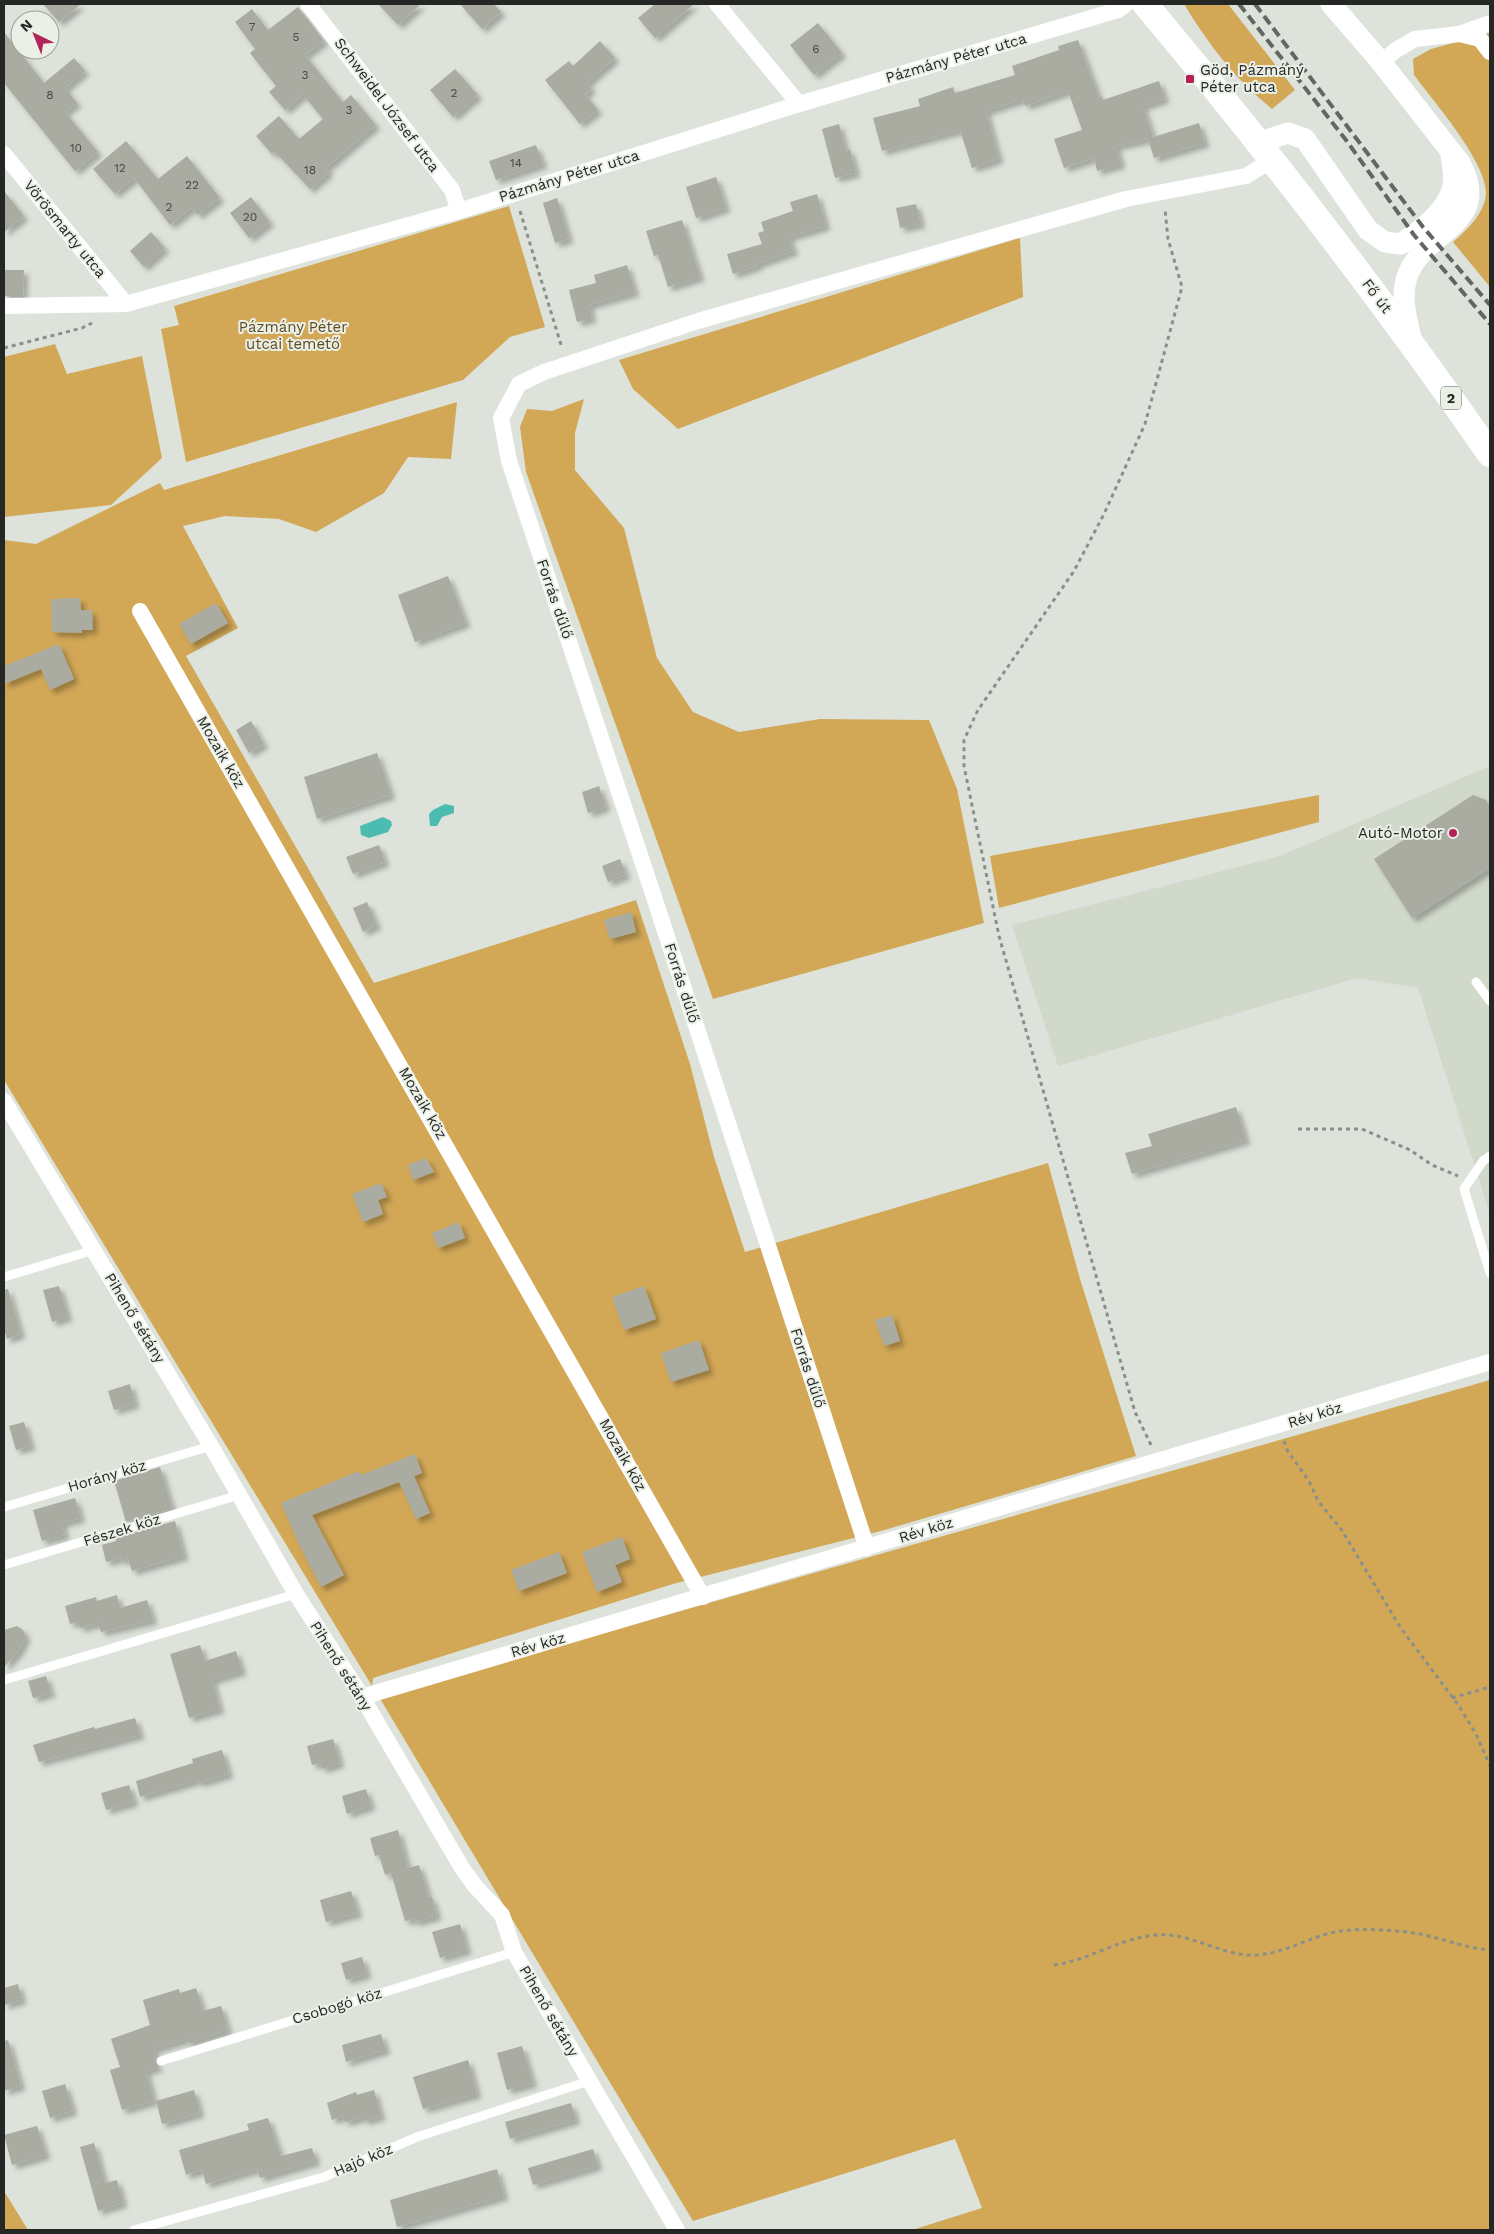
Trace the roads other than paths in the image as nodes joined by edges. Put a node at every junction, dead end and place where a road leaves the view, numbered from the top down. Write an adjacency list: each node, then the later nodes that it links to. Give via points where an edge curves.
1 (308, 4): 14 (street, Schweidel József utca, via 452,190)
2 (717, 4): 10 (street)
3 (1126, 4): 10 (street, Pázmány Péter utca, via 1118,10)
4 (1146, 4): 11 (main road, 2)
5 (1331, 4): 9 (street)
6 (1490, 24): 7 (street)
7 (1459, 34): 8 (street, via 1480,39); 9 (street, via 1415,39)
8 (1490, 52)
9 (1381, 62): 13 (street)
10 (799, 104): 14 (street, Pázmány Péter utca)
11 (1265, 152): 13 (street, via 1288,133 1305,138 1368,230 1385,242 1401,244 1438,215 1448,200 1453,184); 17 (main road, Fő út / 2); 31 (street, Forrás dűlő, via 1246,176 1116,202 698,321 567,365 519,384 500,418 508,461)
12 (4, 154): 15 (street, Vörösmarty utca)
13 (1451, 154): 17 (street, via 1467,174 1472,197 1468,210 1458,223 1420,255 1407,276 1405,310)
14 (459, 211): 15 (street, Pázmány Péter utca)
15 (126, 304): 16 (street, Pázmány Péter utca)
16 (4, 306)
17 (1412, 342): 18 (main road, Fő út / 2)
18 (1490, 454)
19 (140, 611): 34 (street, Mozaik köz)
20 (1476, 982): 21 (lane)
21 (1490, 1001)
22 (4, 1101): 24 (street, Pihenő sétány)
23 (1490, 1156): 25 (lane, via 1464,1189)
24 (94, 1250): 26 (lane); 28 (street, Pihenő sétány)
25 (1490, 1273)
26 (4, 1277)
27 (1490, 1362): 31 (street, Rév köz)
28 (211, 1446): 29 (street, Pihenő sétány); 30 (lane, Horány köz)
29 (239, 1494): 32 (lane, Fészek köz); 33 (street, Pihenő sétány)
30 (4, 1507)
31 (866, 1548): 34 (street, Rév köz)
32 (4, 1566)
33 (296, 1594): 35 (lane); 36 (street, Pihenő sétány)
34 (703, 1597): 36 (street, Rév köz)
35 (4, 1680)
36 (362, 1697): 37 (street, Pihenő sétány, via 462,1868 502,1915)
37 (514, 1952): 38 (lane, Csobogó köz); 39 (street, Pihenő sétány)
38 (161, 2061)
39 (589, 2081): 40 (lane, Hajó köz, via 417,2137 324,2177); 41 (street, Pihenő sétány)
40 (134, 2230)
41 (677, 2230)

